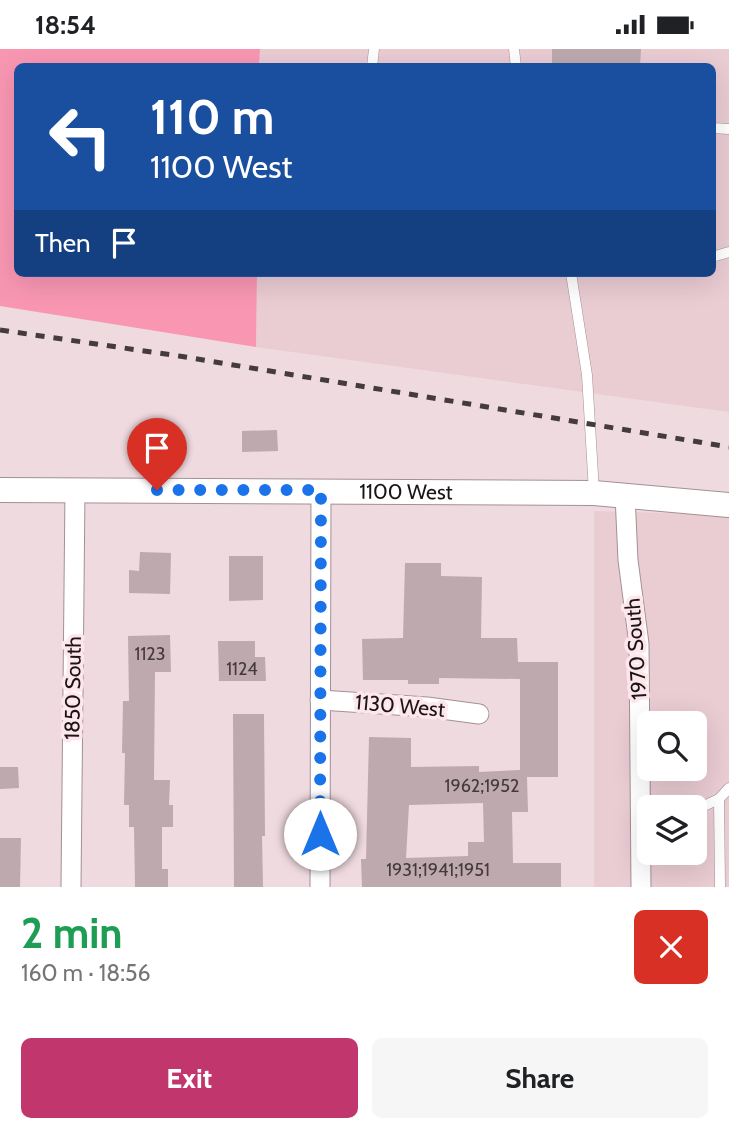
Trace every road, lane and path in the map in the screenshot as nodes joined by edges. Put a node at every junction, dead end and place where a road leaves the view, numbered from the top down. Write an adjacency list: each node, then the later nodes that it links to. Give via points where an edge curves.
1 (572, 277): 5 (lane, via 587,375)
2 (0, 490): 3 (street, 1100 West)
3 (75, 490): 4 (street, 1100 West); 15 (street, 1850 South)
4 (321, 490): 5 (street, 1100 West); 8 (street)
5 (594, 493): 6 (street, 1100 West)
6 (625, 495): 7 (street, 1100 West); 11 (street, 1970 South, via 639,644)
7 (729, 505)
8 (320, 700): 9 (street, 1130 West); 16 (street)
9 (479, 714)
10 (729, 788): 12 (lane)
11 (644, 795)
12 (719, 799): 13 (lane); 18 (lane)
13 (707, 804)
14 (642, 865): 17 (street, 1970 South)
15 (71, 887)
16 (320, 887)
17 (641, 887)
18 (720, 887)

